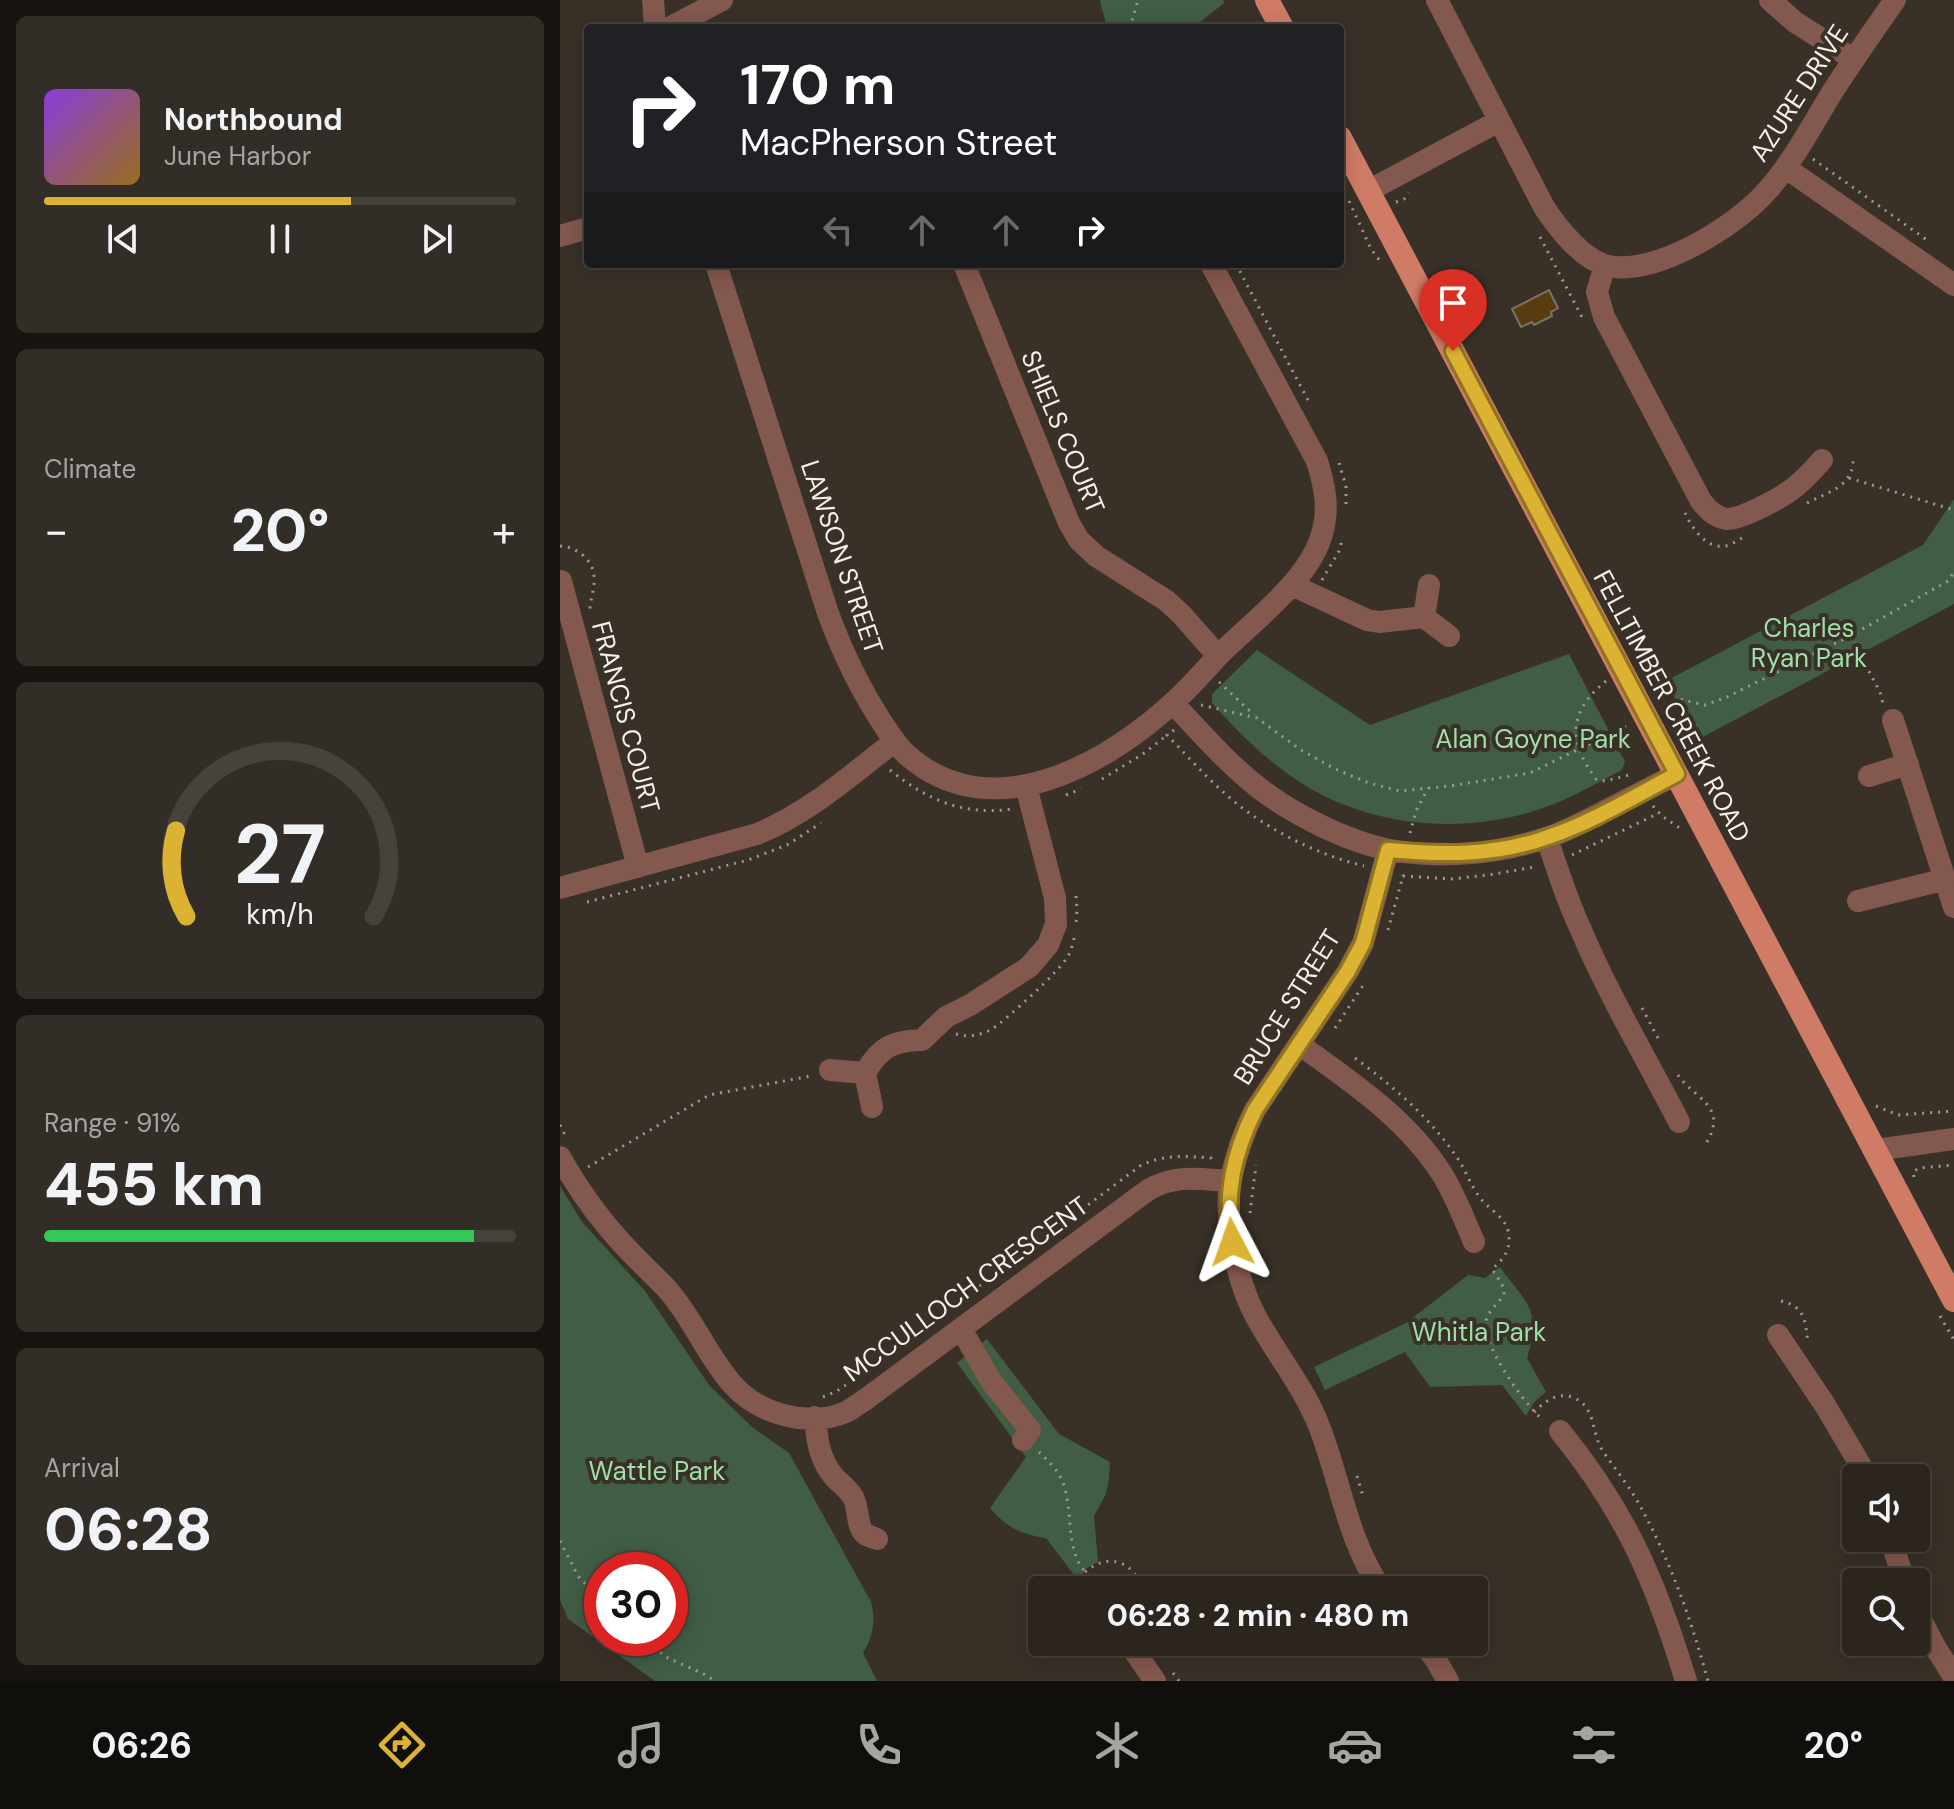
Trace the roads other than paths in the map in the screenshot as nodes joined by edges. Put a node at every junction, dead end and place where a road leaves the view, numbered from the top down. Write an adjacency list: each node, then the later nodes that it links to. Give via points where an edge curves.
1 (653, 0): 7 (street)
2 (722, 0): 8 (street)
3 (1267, 0): 9 (main road)
4 (1437, 0): 11 (street)
5 (1770, 0): 10 (street)
6 (1895, 0): 10 (street, AZURE DRIVE)
7 (655, 24)
8 (677, 24)
9 (1280, 24)
10 (1853, 59): 13 (street, AZURE DRIVE)
11 (1499, 121): 14 (street); 17 (street, via 1556,225)
12 (1344, 146): 14 (main road, FELLTIMBER CREEK ROAD)
13 (1792, 159): 17 (street, AZURE DRIVE, via 1753,205 1712,236 1649,264); 21 (street)
14 (1368, 191): 33 (main road, FELLTIMBER CREEK ROAD)
15 (584, 229): 16 (street)
16 (560, 236)
17 (1605, 265): 22 (street, via 1597,292 1604,317 1708,510 1728,519 1747,515 1795,487)
18 (717, 268): 31 (street, LAWSON STREET, via 845,659)
19 (966, 268): 28 (street, SHIELS COURT, via 1079,540 1167,601)
20 (1213, 268): 24 (street, LAWSON STREET, via 1325,485 1321,538)
21 (1954, 285)
22 (1822, 460)
23 (561, 581): 38 (street, FRANCIS COURT)
24 (1292, 585): 26 (street, via 1367,620); 28 (street, LAWSON STREET)
25 (1429, 585): 26 (street)
26 (1424, 617): 27 (street)
27 (1449, 636)
28 (1212, 663): 29 (street, LAWSON STREET)
29 (1176, 700): 35 (street, LAWSON STREET, via 1106,753); 37 (street, via 1227,760 1260,789 1317,824)
30 (1893, 720): 32 (street)
31 (895, 741): 35 (street, LAWSON STREET, via 928,771 953,783); 38 (street, via 775,826)
32 (1908, 764): 34 (street); 39 (street)
33 (1677, 774): 36 (street); 49 (main road, FELLTIMBER CREEK ROAD)
34 (1869, 776)
35 (1029, 796): 45 (street, via 1055,898 1056,924 1048,945 1029,967 946,1017 922,1040 880,1051)
36 (1547, 838): 37 (street, via 1474,853); 47 (street, via 1581,932)
37 (1398, 851): 43 (street, BRUCE STREET, via 1363,943)
38 (638, 867): 40 (street)
39 (1946, 879): 41 (street); 42 (street)
40 (560, 888)
41 (1858, 901)
42 (1954, 907)
43 (1300, 1045): 51 (street, BRUCE STREET, via 1255,1110); 52 (street, via 1380,1105 1423,1147 1448,1184)
44 (830, 1070): 45 (street)
45 (865, 1073): 46 (street)
46 (872, 1107)
47 (1679, 1122)
48 (1954, 1139): 49 (street)
49 (1876, 1150): 53 (main road, FELLTIMBER CREEK ROAD)
50 (565, 1152): 56 (street, MCCULLOCH CRESCENT, via 585,1198 682,1307 734,1386 777,1413 798,1418)
51 (1220, 1180): 54 (street, MCCULLOCH CRESCENT, via 1163,1181); 61 (street, BRUCE STREET, via 1244,1291 1317,1422)
52 (1474, 1242)
53 (1954, 1300)
54 (961, 1329): 56 (street, MCCULLOCH CRESCENT, via 846,1412 831,1416); 58 (street, via 991,1381 1030,1430)
55 (1778, 1335): 59 (street)
56 (819, 1407): 60 (street, via 818,1448 824,1463 851,1494 861,1528)
57 (1560, 1431): 68 (street, via 1592,1471 1631,1536)
58 (1023, 1440)
59 (1860, 1464)
60 (877, 1539)
61 (1374, 1576)
62 (1930, 1637): 65 (street)
63 (1138, 1656): 66 (street)
64 (1433, 1656): 67 (street)
65 (1954, 1677)
66 (1155, 1681)
67 (1448, 1681)
68 (1686, 1681)

